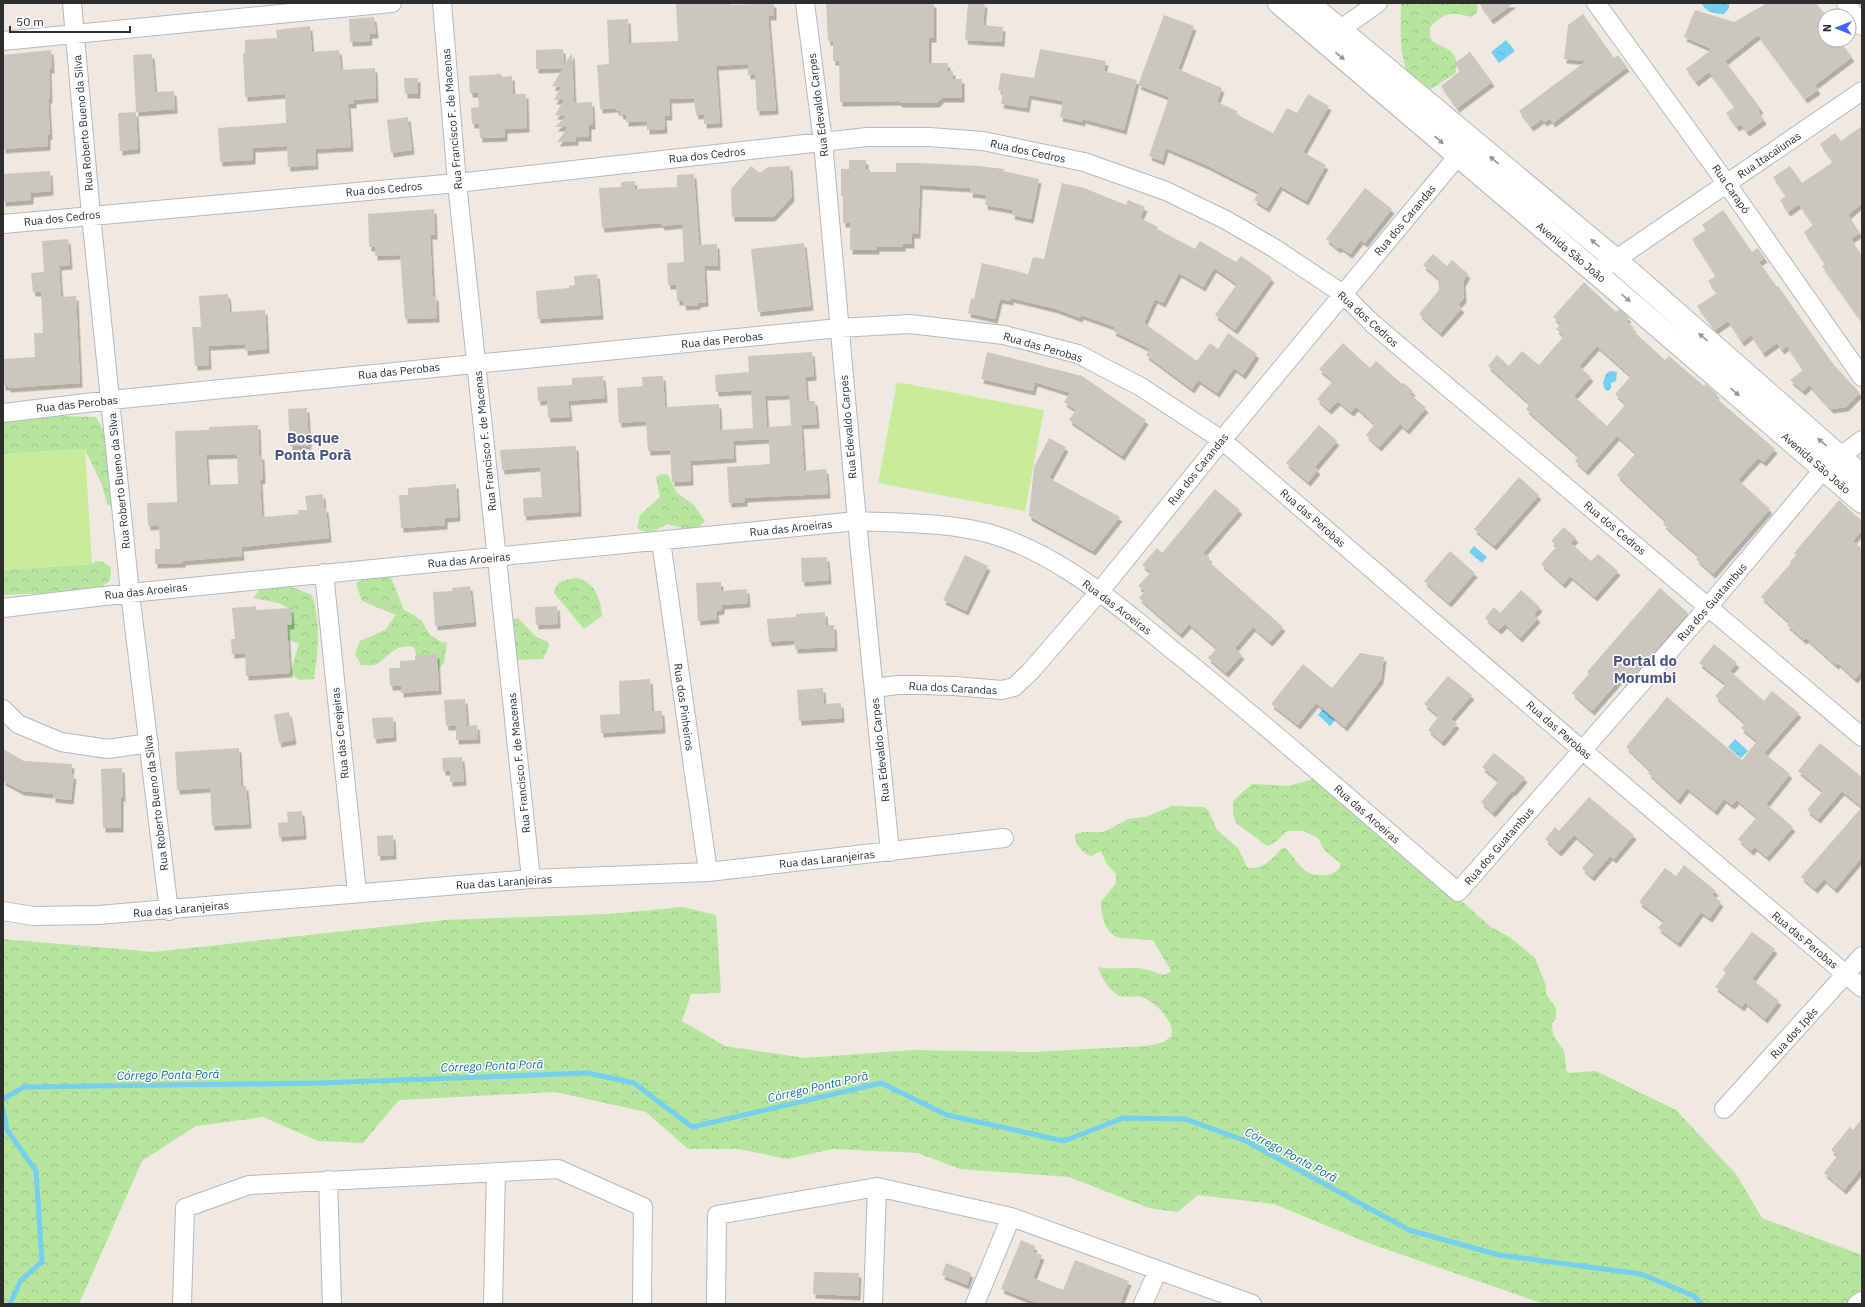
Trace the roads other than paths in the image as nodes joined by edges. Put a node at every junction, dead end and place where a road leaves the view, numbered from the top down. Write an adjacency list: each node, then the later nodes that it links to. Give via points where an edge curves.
1 (72, 3): 11 (street, Rua Roberto Bueno da Silva)
2 (392, 3): 11 (street)
3 (442, 3): 17 (street, Rua Francisco F. de Macenas)
4 (805, 3): 15 (street, Rua Edevaldo Carpes)
5 (1279, 3): 12 (street, Avenida São João)
6 (1308, 3): 12 (street, Avenida São João)
7 (1378, 3): 12 (street)
8 (1596, 3): 18 (street, Rua Carapó)
9 (1846, 3): 10 (street)
10 (1862, 26)
11 (76, 33): 13 (street); 19 (street, Rua Roberto Bueno da Silva)
12 (1331, 35): 16 (street, Avenida São João)
13 (3, 41)
14 (1862, 91): 18 (street, Rua Itacaíunas)
15 (823, 142): 17 (street, Rua dos Cedros); 23 (street, Rua dos Cedros, via 867,137 929,137 975,141 1084,162 1166,191 1226,220); 24 (street, Rua Edevaldo Carpes)
16 (1465, 149): 21 (street, Avenida São João, one-way to 16); 22 (street, Avenida São João); 23 (street, Rua dos Carandas)
17 (458, 183): 19 (street, Rua dos Cedros); 25 (street, Rua Francisco F. de Macenas)
18 (1727, 184): 21 (street, Rua Itacaíunas); 27 (street, Rua Carapó)
19 (91, 215): 20 (street, Rua dos Cedros); 28 (street, Rua Roberto Bueno da Silva)
20 (3, 224)
21 (1616, 260): 22 (street, Rua Itacaíunas); 26 (street, Avenida São João, one-way to 21)
22 (1596, 273): 26 (street, Avenida São João, one-way to 26)
23 (1343, 294): 30 (street, Rua dos Carandas); 41 (street, Rua dos Cedros, via 1373,324)
24 (839, 328): 25 (street, Rua das Perobas); 30 (street, Rua das Perobas, via 910,324 1004,335 1078,354 1141,387); 35 (street, Rua Edevaldo Carpes)
25 (477, 364): 28 (street, Rua das Perobas); 37 (street, Rua Francisco F. de Macenas)
26 (1718, 364): 32 (street, Avenida São João)
27 (1862, 377)
28 (111, 400): 29 (street, Rua das Perobas); 40 (street, Rua Roberto Bueno da Silva)
29 (3, 413)
30 (1222, 440): 39 (street, Rua dos Carandas); 47 (street, Rua das Perobas)
31 (1862, 440): 32 (street, Rua dos Guatambus)
32 (1831, 463): 33 (street, Avenida São João); 34 (street, Avenida São João); 41 (street, Rua dos Guatambus)
33 (1862, 476)
34 (1862, 502)
35 (857, 521): 36 (street, Rua das Aroeiras); 39 (street, Rua das Aroeiras, via 951,526 991,535 1034,551); 43 (street, Rua Edevaldo Carpes)
36 (661, 541): 37 (street, Rua das Aroeiras); 50 (street, Rua dos Pinheiros)
37 (497, 558): 38 (street, Rua das Aroeiras); 51 (street, Rua Francisco F. de Macenas)
38 (324, 573): 40 (street, Rua das Aroeiras); 53 (street, Rua das Cerejeiras)
39 (1100, 592): 43 (street, Rua dos Carandas, via 1014,687 1002,690 918,685); 52 (street, Rua das Aroeiras, via 1229,695)
40 (130, 593): 42 (street, Rua das Aroeiras); 46 (street, Rua Roberto Bueno da Silva)
41 (1708, 607): 45 (street, Rua dos Cedros); 47 (street, Rua dos Guatambus)
42 (3, 608)
43 (874, 688): 49 (street, Rua Edevaldo Carpes)
44 (3, 709): 46 (street, via 18,724 60,742 108,749)
45 (1862, 737)
46 (149, 743): 55 (street, Rua Roberto Bueno da Silva)
47 (1582, 750): 52 (street, Rua dos Guatambus); 57 (street, Rua das Perobas)
48 (1004, 838): 49 (street, Rua das Laranjeiras)
49 (890, 852): 50 (street, Rua das Laranjeiras)
50 (708, 872): 51 (street, Rua das Laranjeiras)
51 (531, 879): 53 (street, Rua das Laranjeiras)
52 (1458, 892)
53 (357, 893): 55 (street, Rua das Laranjeiras)
54 (3, 911): 55 (street, Rua das Laranjeiras, via 33,916 98,916)
55 (169, 911)
56 (1862, 956): 57 (street, Rua dos Ipês)
57 (1846, 975): 58 (street, Rua das Perobas); 59 (street, Rua dos Ipês)
58 (1862, 988)
59 (1724, 1110)
60 (496, 1172): 61 (street); 68 (street); 69 (street, via 558,1169 644,1207)
61 (328, 1180): 66 (street, via 249,1185 185,1208); 67 (street)
62 (877, 1187): 63 (street); 70 (street, via 717,1215); 71 (street)
63 (1011, 1217): 64 (street); 72 (street)
64 (1158, 1270): 73 (street); 74 (street)
65 (1862, 1300): 75 (street)
66 (182, 1304)
67 (332, 1304)
68 (493, 1304)
69 (642, 1304)
70 (716, 1304)
71 (873, 1304)
72 (975, 1304)
73 (1143, 1304)
74 (1252, 1304)
75 (1857, 1304)

